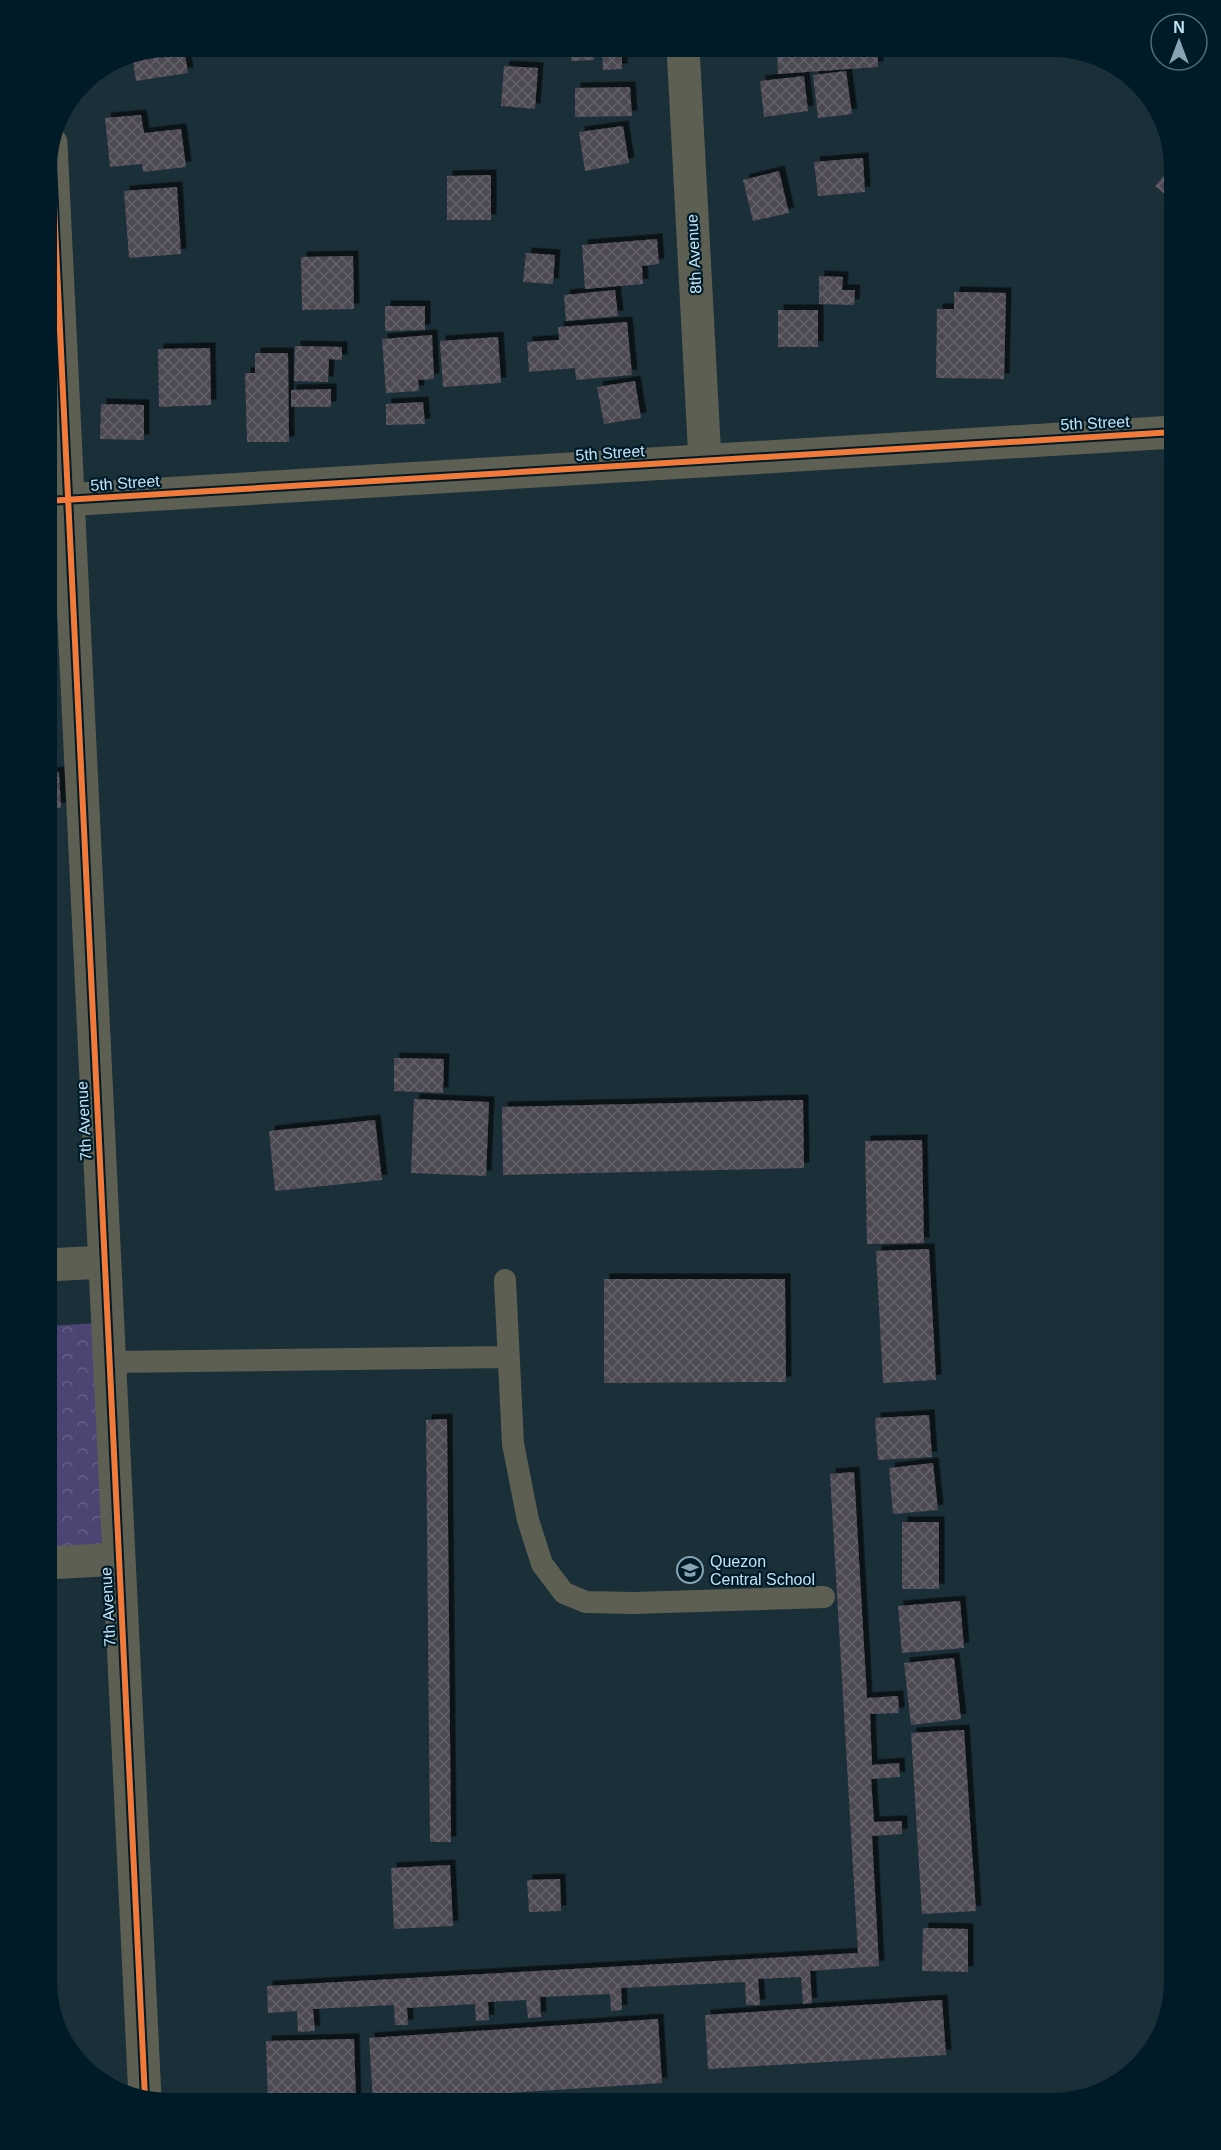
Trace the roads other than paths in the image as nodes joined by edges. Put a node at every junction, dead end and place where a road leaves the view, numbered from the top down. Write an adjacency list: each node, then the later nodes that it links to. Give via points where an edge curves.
1 (684, 57): 3 (street, 8th Avenue)
2 (1164, 433): 3 (street, 5th Street)
3 (705, 460): 4 (street, 5th Street)
4 (57, 501): 5 (street, 7th Avenue)
5 (105, 1262): 6 (street); 9 (street, 7th Avenue)
6 (57, 1264)
7 (505, 1280): 8 (lane)
8 (508, 1357): 9 (lane); 12 (lane, via 513,1444 528,1520 542,1564 564,1593 586,1602 633,1603)
9 (110, 1362): 10 (street, 7th Avenue)
10 (119, 1559): 11 (street); 13 (street, 7th Avenue)
11 (57, 1562)
12 (824, 1597)
13 (145, 2091)

